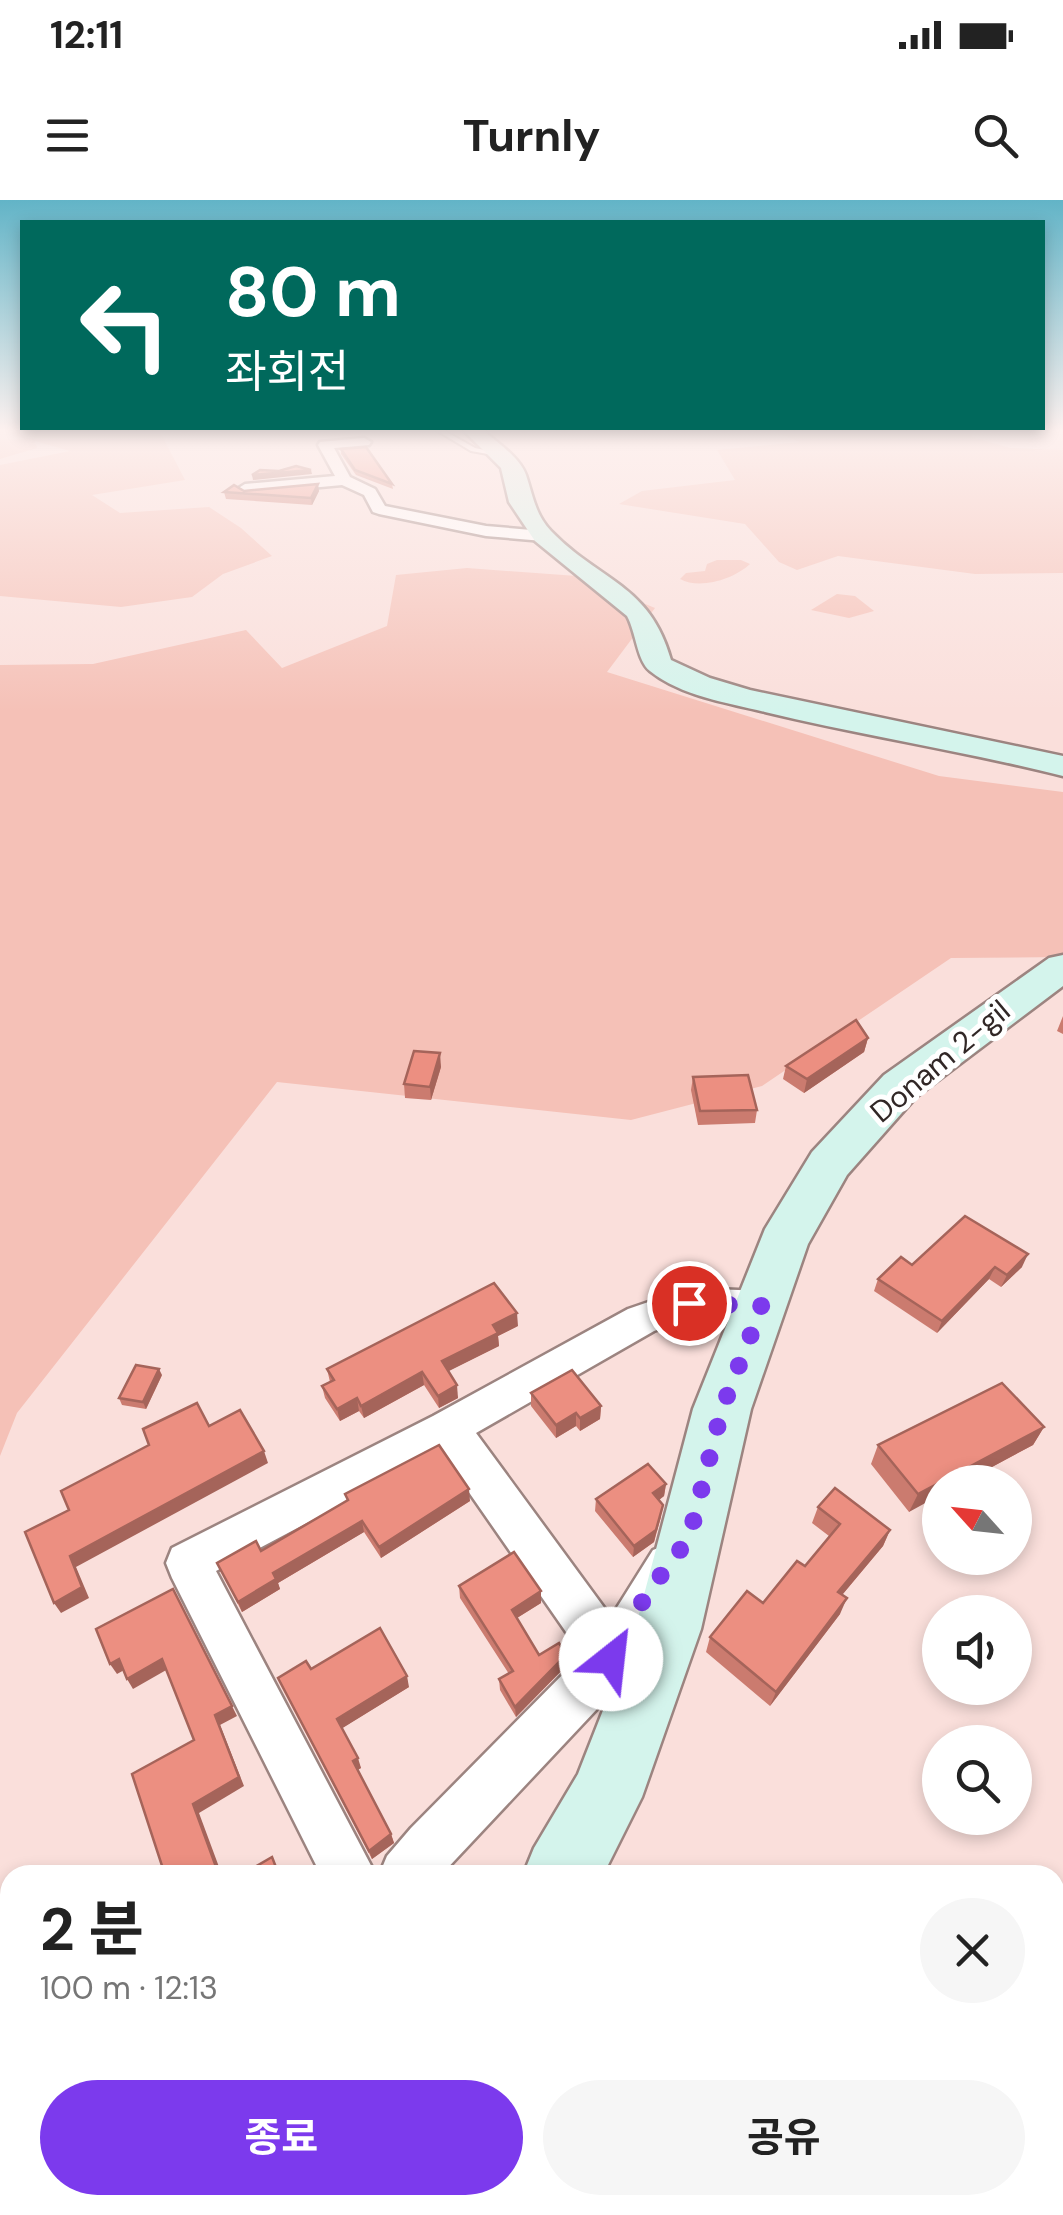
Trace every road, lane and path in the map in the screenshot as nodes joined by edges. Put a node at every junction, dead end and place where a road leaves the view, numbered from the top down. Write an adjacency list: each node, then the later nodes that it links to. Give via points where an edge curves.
1 (447, 524): 3 (street)
2 (536, 524): 3 (main road)
3 (544, 536): 4 (main road, via 638,612 658,664 692,684)
4 (1063, 766)
5 (1063, 968): 6 (main road, Donam 2-gil, via 900,1086 828,1164 783,1243)
6 (762, 1306): 7 (street, via 689,1303 641,1320); 8 (main road, Donam 2-gil, via 722,1409)
7 (448, 1428): 9 (street); 10 (street, via 188,1563)
8 (689, 1538): 9 (street, Donam 2-gil, via 646,1595); 12 (main road, via 668,1629 612,1778)
9 (611, 1659): 11 (street, Donam 2-gil, via 452,1818)
10 (344, 1865)
11 (414, 1865)
12 (566, 1865)

